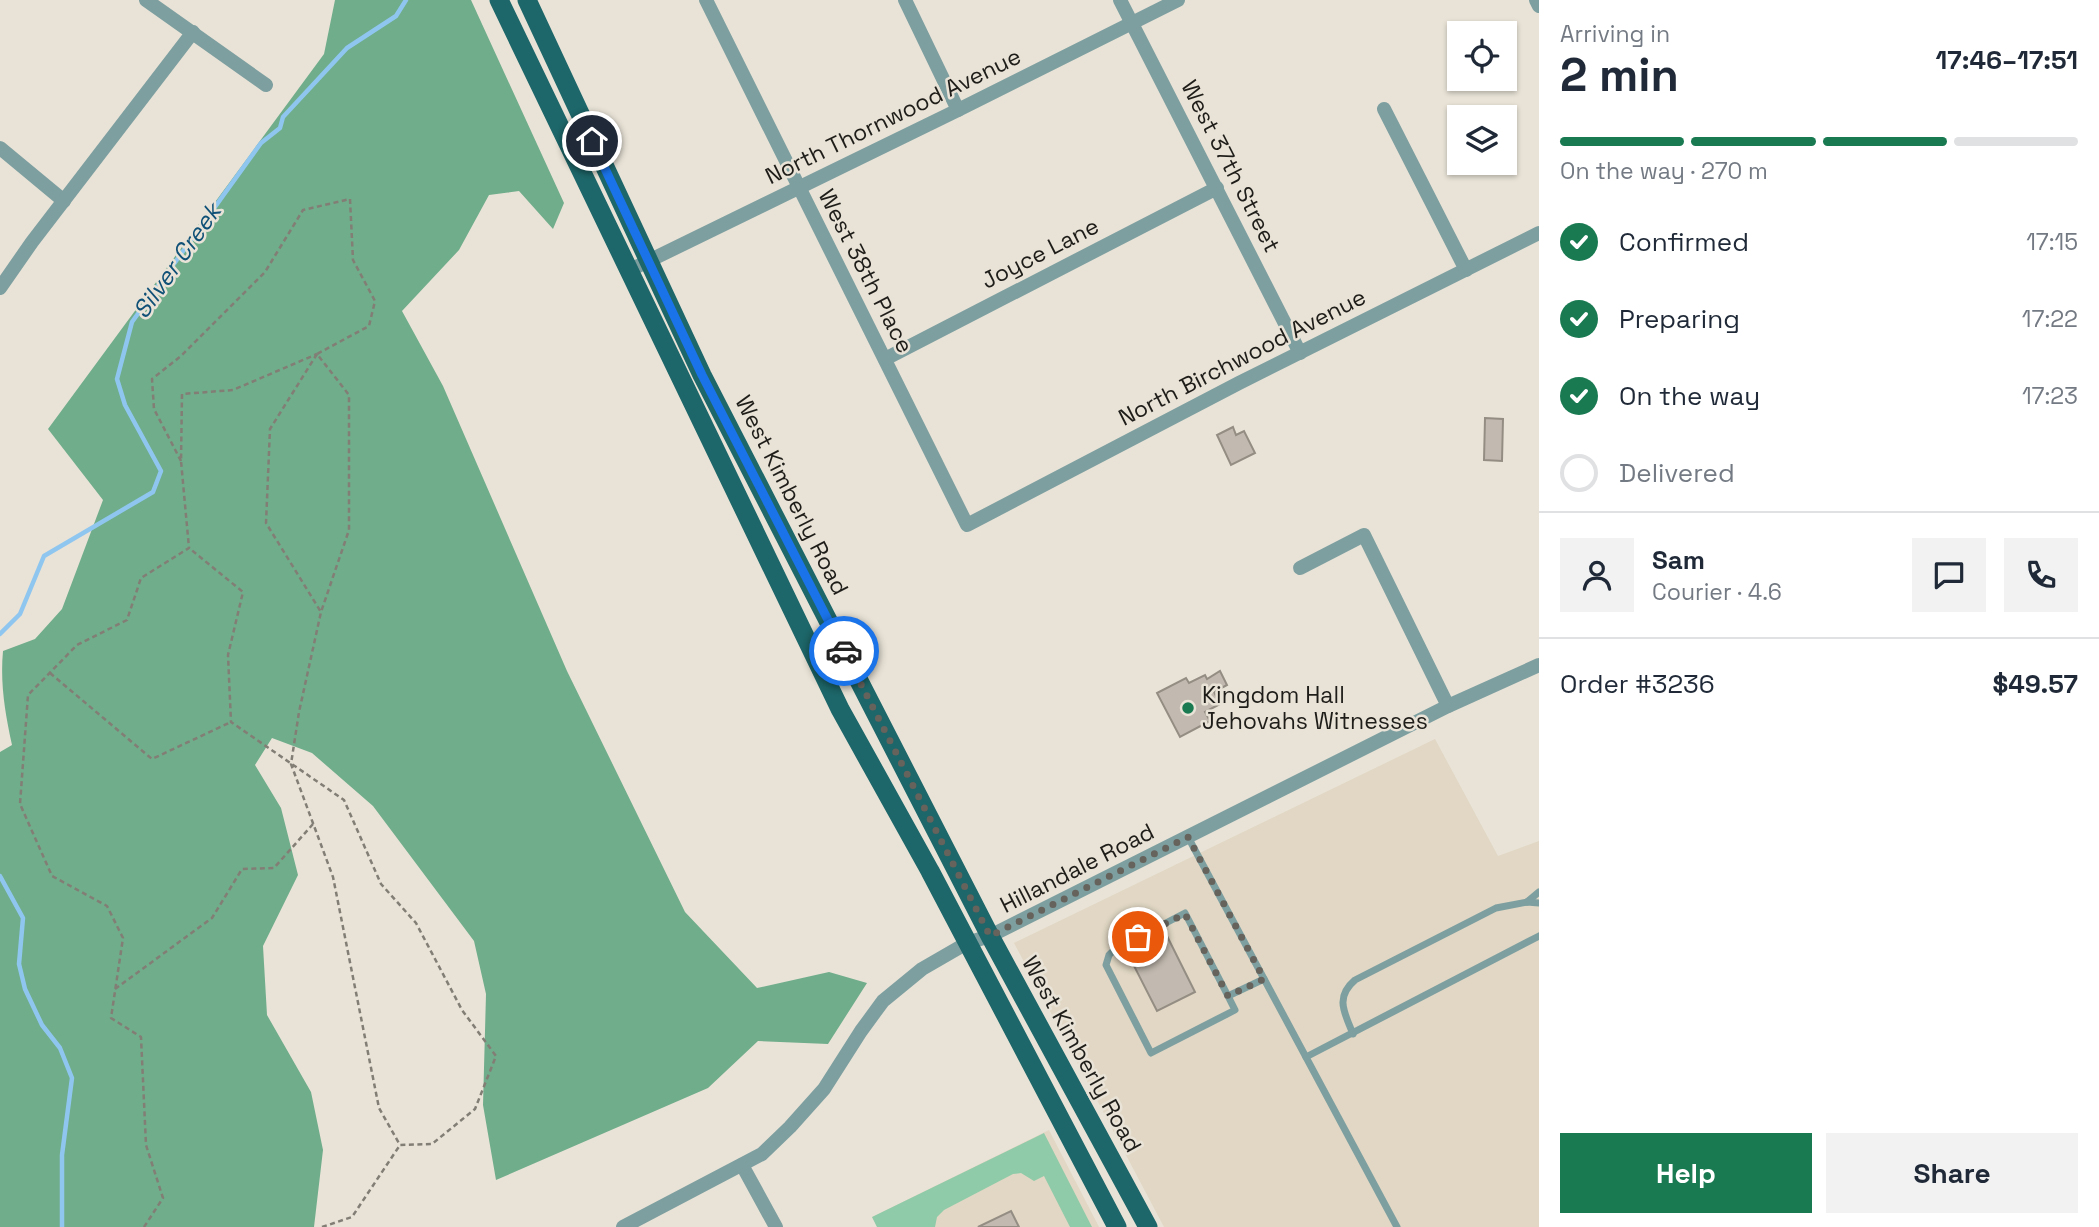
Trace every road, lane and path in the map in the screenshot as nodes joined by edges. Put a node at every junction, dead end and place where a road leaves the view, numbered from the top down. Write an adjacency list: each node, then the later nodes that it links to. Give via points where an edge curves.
1 (146, 0): 11 (street)
2 (499, 0): 22 (main road, West Kimberly Road)
3 (527, 0): 20 (main road, West Kimberly Road)
4 (706, 0): 16 (street, West 38th Place)
5 (905, 0): 14 (street)
6 (1121, 0): 10 (street, West 37th Street)
7 (1178, 0): 10 (street, North Thornwood Avenue)
8 (1536, 0): 9 (street)
9 (1539, 6)
10 (1132, 23): 14 (street, North Thornwood Avenue); 17 (street, West 37th Street)
11 (193, 32): 12 (street); 18 (street)
12 (266, 85)
13 (1384, 109): 21 (street)
14 (958, 110): 16 (street, North Thornwood Avenue)
15 (0, 148): 18 (street)
16 (799, 187): 20 (street, North Thornwood Avenue); 26 (street, West 38th Place)
17 (1217, 188): 24 (street, West 37th Street); 26 (street, Joyce Lane)
18 (64, 201): 23 (street)
19 (1539, 233): 21 (street, North Birchwood Avenue)
20 (648, 261): 22 (street, North Thornwood Avenue); 42 (main road, West Kimberly Road)
21 (1466, 270): 24 (street, North Birchwood Avenue)
22 (628, 271): 44 (main road, West Kimberly Road, via 840,709)
23 (0, 288)
24 (1300, 353): 28 (street, North Birchwood Avenue)
25 (317, 354): 27 (path, via 233,390 182,394); 27 (path, via 369,326 375,300 353,260 350,199 303,210 265,272 152,379 154,409); 31 (path, via 349,395 349,530); 31 (path, via 270,429 266,523)
26 (885, 359): 28 (street, West 38th Place)
27 (181, 461): 29 (path)
28 (967, 525)
29 (189, 548): 33 (path, via 141,578 127,620 77,645); 35 (path, via 243,592 228,654)
30 (1300, 568): 34 (street, via 1364,535)
31 (321, 612): 36 (path)
32 (1539, 665): 34 (street, Hillandale Road)
33 (50, 673): 35 (path, via 152,759); 46 (path, via 28,695 20,804 52,876 107,906 123,939)
34 (1448, 706): 38 (street, Hillandale Road)
35 (231, 722): 36 (path)
36 (291, 764): 37 (path); 50 (path, via 344,800 381,884 416,923 461,1010 496,1056 475,1110 432,1144)
37 (313, 824): 46 (path, via 274,868 242,869 212,918); 50 (path, via 333,877 379,1108)
38 (1188, 837): 42 (street, Hillandale Road); 45 (lane)
39 (1539, 892): 40 (lane)
40 (1527, 902): 41 (lane); 48 (lane, via 1496,908 1356,980 1342,999)
41 (1539, 903)
42 (990, 936): 44 (street, Hillandale Road); 57 (main road, West Kimberly Road)
43 (1539, 936): 48 (lane)
44 (967, 943): 51 (street, Hillandale Road, via 922,969 883,1001 824,1089 762,1154); 56 (main road, West Kimberly Road)
45 (1264, 979): 47 (lane); 49 (lane)
46 (115, 989): 52 (path, via 111,1018 141,1037 146,1145 163,1198)
47 (1228, 996): 47 (lane, via 1185,914 1114,950 1107,960 1151,1053 1235,1010)
48 (1353, 1034): 49 (lane)
49 (1306, 1057): 58 (lane)
50 (400, 1145): 53 (path, via 352,1217)
51 (742, 1165): 54 (street, Hillandale Road); 55 (street)
52 (144, 1227)
53 (322, 1227)
54 (623, 1227)
55 (776, 1227)
56 (1118, 1227)
57 (1149, 1227)
58 (1396, 1227)

